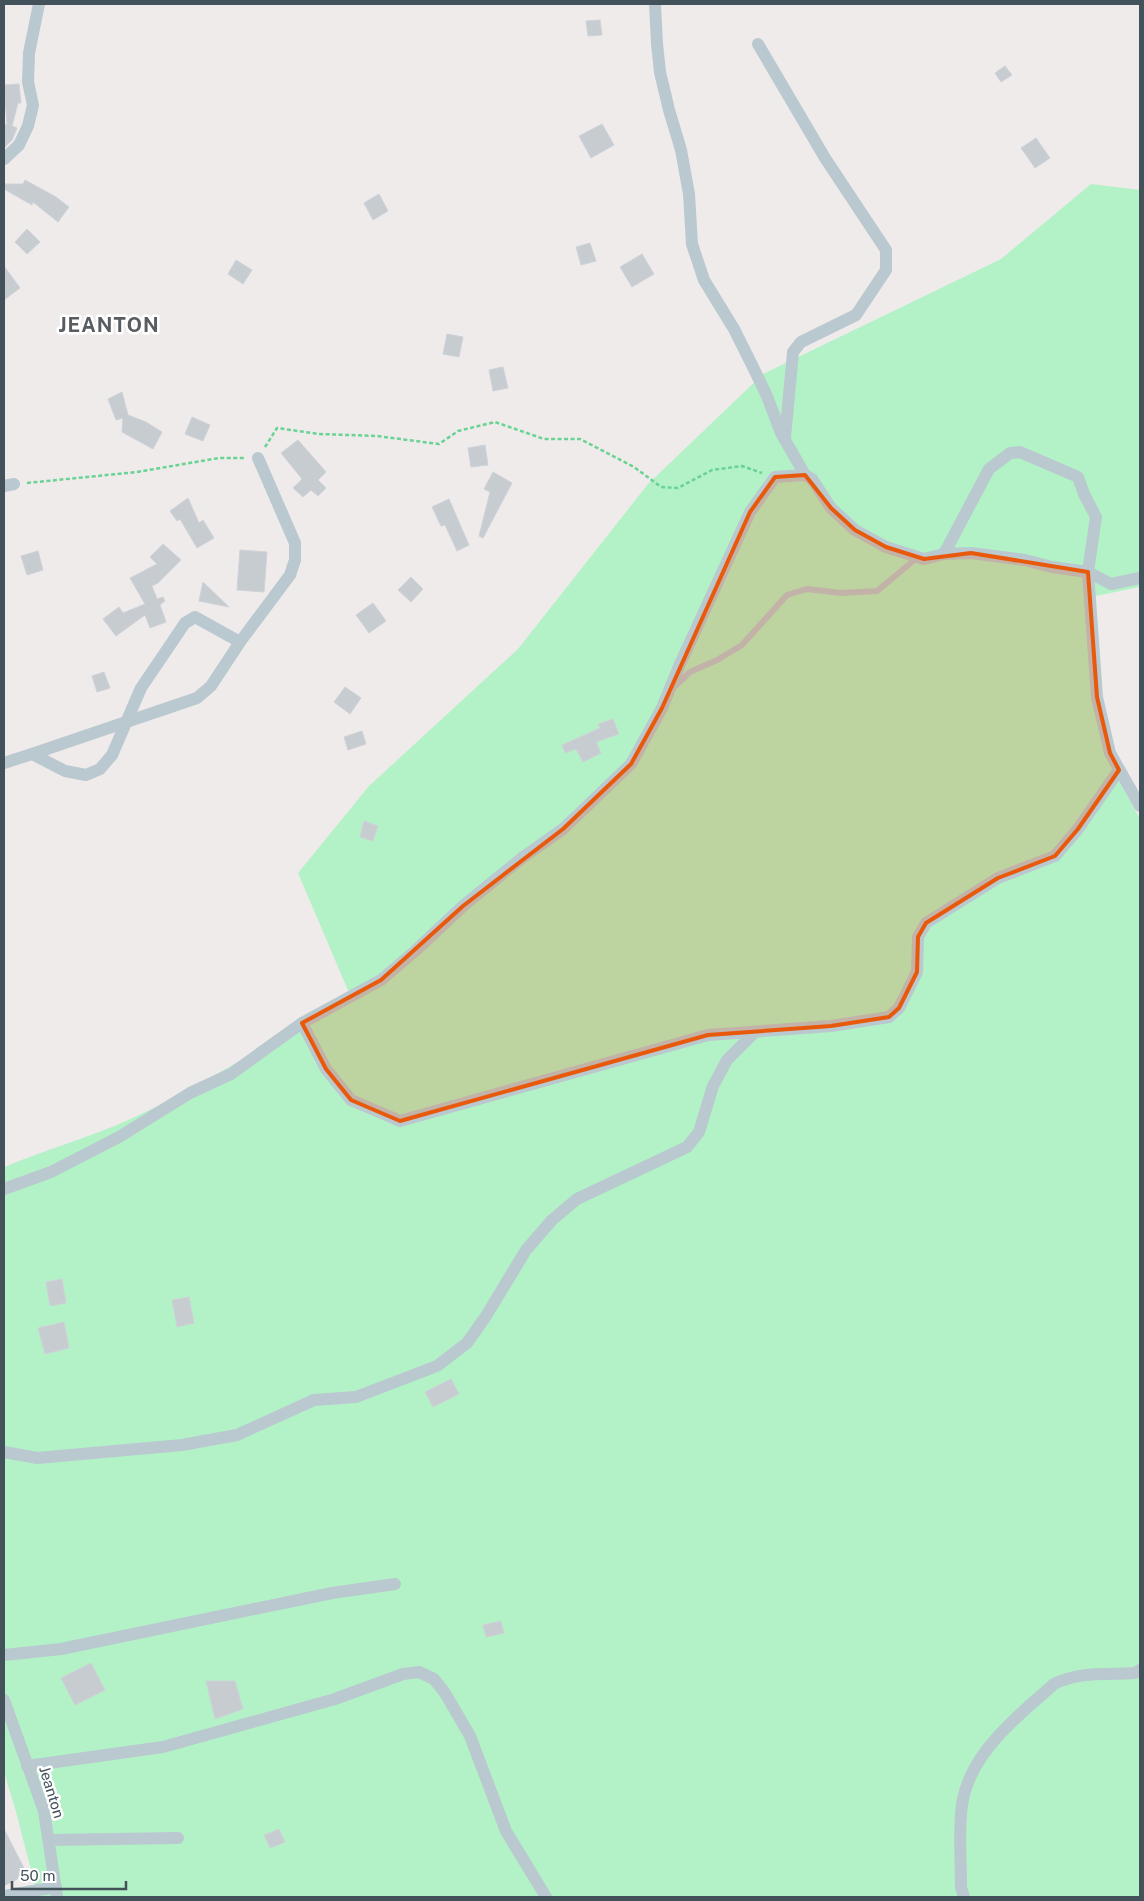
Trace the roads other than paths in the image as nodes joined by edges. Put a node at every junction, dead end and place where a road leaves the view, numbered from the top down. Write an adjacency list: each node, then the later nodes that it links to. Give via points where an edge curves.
1 (39, 4): 4 (street, via 29,53 28,82 33,105 19,145)
2 (655, 4): 5 (street, via 660,72 681,150 689,194 692,244 704,280 752,364)
3 (758, 44): 5 (street, via 825,158 886,250 886,270 856,315 802,342 793,352)
4 (4, 159)
5 (785, 440): 7 (street)
6 (258, 458): 12 (street, via 295,543 295,560 290,575)
7 (805, 475): 9 (street, via 812,479 831,508 855,530 886,547); 13 (street, via 775,477 750,512)
8 (944, 554): 9 (street, via 924,559); 10 (street, via 971,552 996,555); 10 (street, via 990,469 1010,453 1020,452 1078,476 1096,517)
9 (919, 557): 13 (lane, via 877,591 841,593 807,589 787,594 742,645 690,672)
10 (1088, 572): 11 (street, via 1111,584); 17 (street, via 1097,698 1110,753)
11 (1140, 579)
12 (240, 642): 14 (street, via 211,686 197,698); 14 (street, via 195,617 185,623 141,688)
13 (669, 692): 19 (street, via 631,764 563,829 522,858 380,980)
14 (125, 723): 15 (street); 15 (street, via 106,764 86,775 65,771)
15 (32, 754): 16 (street)
16 (4, 763)
17 (1119, 770): 18 (street); 20 (street, via 1055,856 998,878 926,923 918,937 917,972 899,1008 889,1016 831,1026)
18 (1140, 806)
19 (302, 1023): 20 (street, via 326,1069 351,1100 400,1121 708,1034); 21 (street, via 231,1074 190,1093 119,1137 51,1172)
20 (755, 1032): 22 (street, via 727,1060 713,1086 699,1132 687,1147 577,1199 552,1220 526,1250 466,1343 437,1366 356,1396 314,1400 237,1436 182,1445 37,1458)
21 (4, 1189)
22 (4, 1452)
23 (395, 1584): 24 (street, via 332,1593 61,1650)
24 (4, 1655)
25 (1140, 1670): 33 (street, via 1135,1673 1081,1674 1054,1684 987,1748 964,1791 961,1813)
26 (4, 1700): 27 (street, Jeanton)
27 (27, 1766): 29 (street, Jeanton, via 44,1812); 32 (street, via 163,1748 335,1700 403,1674 419,1672 434,1680 445,1693 470,1736 506,1831)
28 (178, 1838): 29 (street)
29 (48, 1840): 30 (street, Jeanton)
30 (57, 1892): 31 (street)
31 (4, 1896)
32 (546, 1897)
33 (964, 1897)

